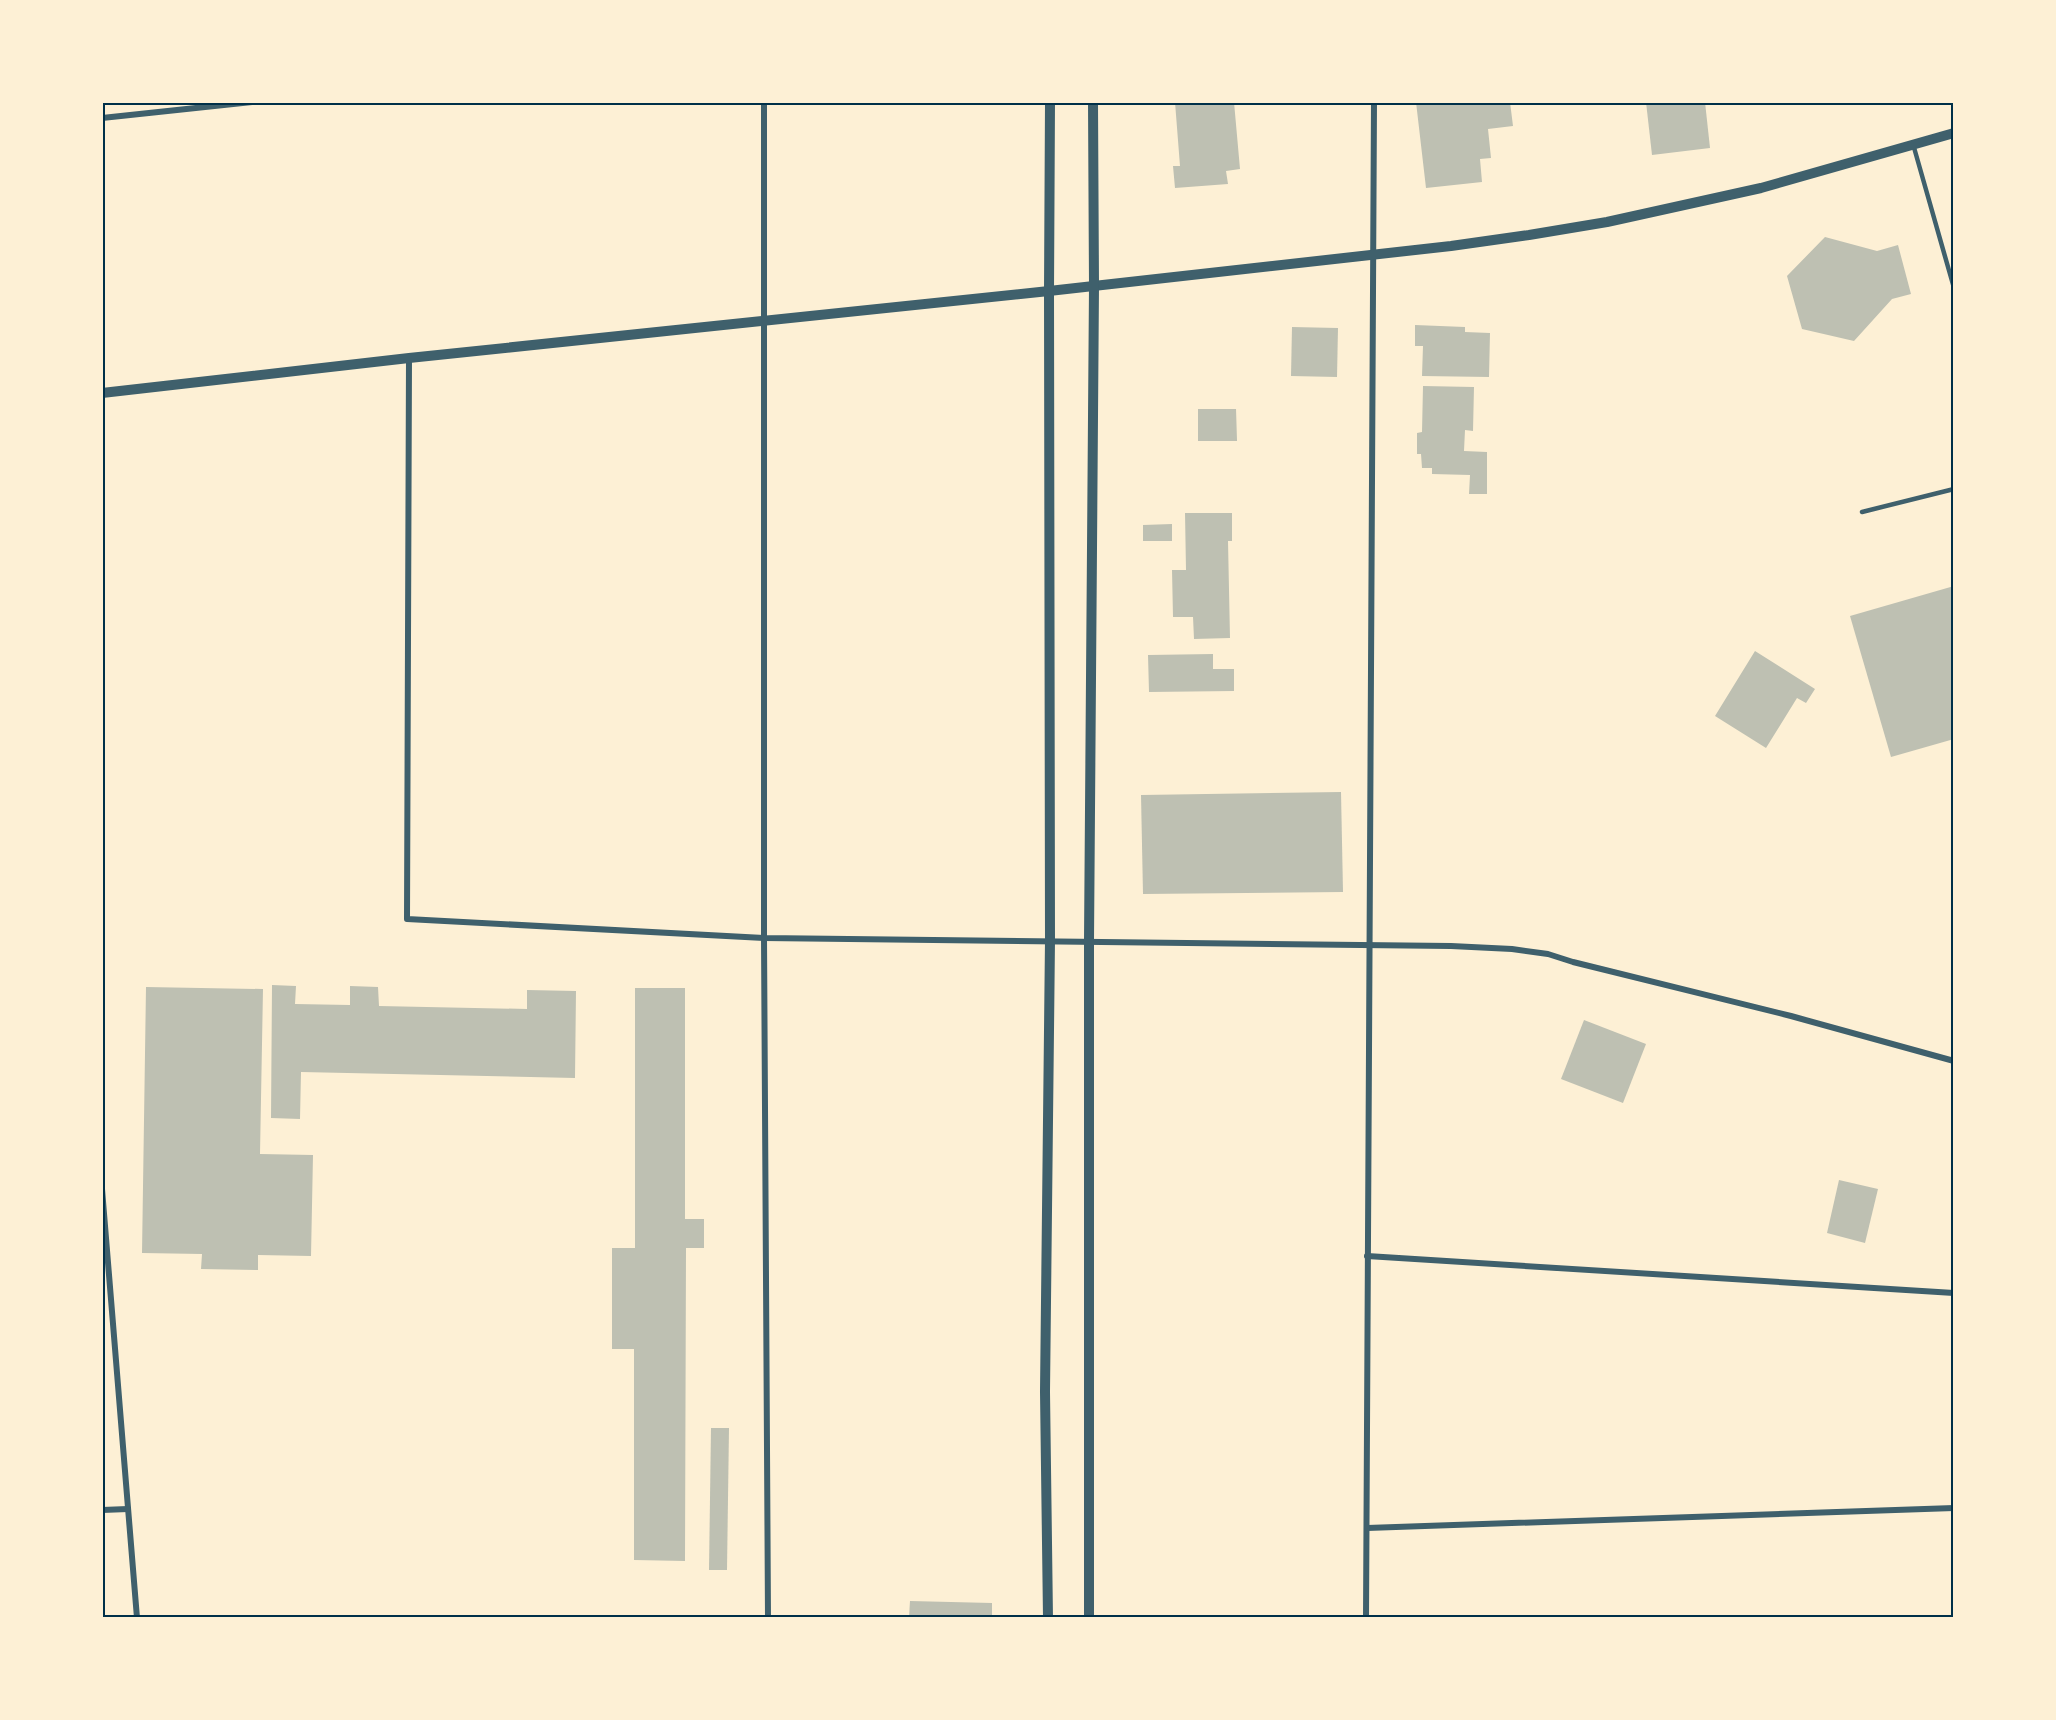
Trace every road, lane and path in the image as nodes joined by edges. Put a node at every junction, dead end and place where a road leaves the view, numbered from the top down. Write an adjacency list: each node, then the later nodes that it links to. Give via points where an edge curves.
1 (252, 102): 6 (street)
2 (764, 102): 13 (street)
3 (1050, 102): 12 (street)
4 (1093, 102): 10 (street)
5 (1374, 102): 9 (street)
6 (102, 118)
7 (1954, 133): 8 (street)
8 (1912, 144): 9 (street, via 1761,188 1607,222); 11 (lane)
9 (1372, 254): 10 (street); 21 (street)
10 (1094, 286): 12 (street); 20 (street)
11 (1954, 288)
12 (1048, 291): 13 (street); 19 (street)
13 (765, 322): 14 (street); 18 (street)
14 (409, 358): 15 (street); 18 (street, via 407,919)
15 (102, 393)
16 (1954, 489): 17 (lane)
17 (1862, 512)
18 (764, 938): 19 (street); 31 (street)
19 (1050, 940): 20 (street); 32 (street, via 1045,1392)
20 (1089, 941): 21 (street); 33 (street)
21 (1369, 944): 22 (street, via 1548,954); 24 (street)
22 (1954, 1061)
23 (102, 1189): 28 (street)
24 (1367, 1256): 25 (street); 29 (street)
25 (1954, 1293)
26 (1954, 1508): 29 (street)
27 (102, 1509): 28 (street)
28 (128, 1509): 30 (street)
29 (1367, 1527): 34 (street)
30 (137, 1618)
31 (768, 1618)
32 (1048, 1618)
33 (1089, 1618)
34 (1366, 1618)

